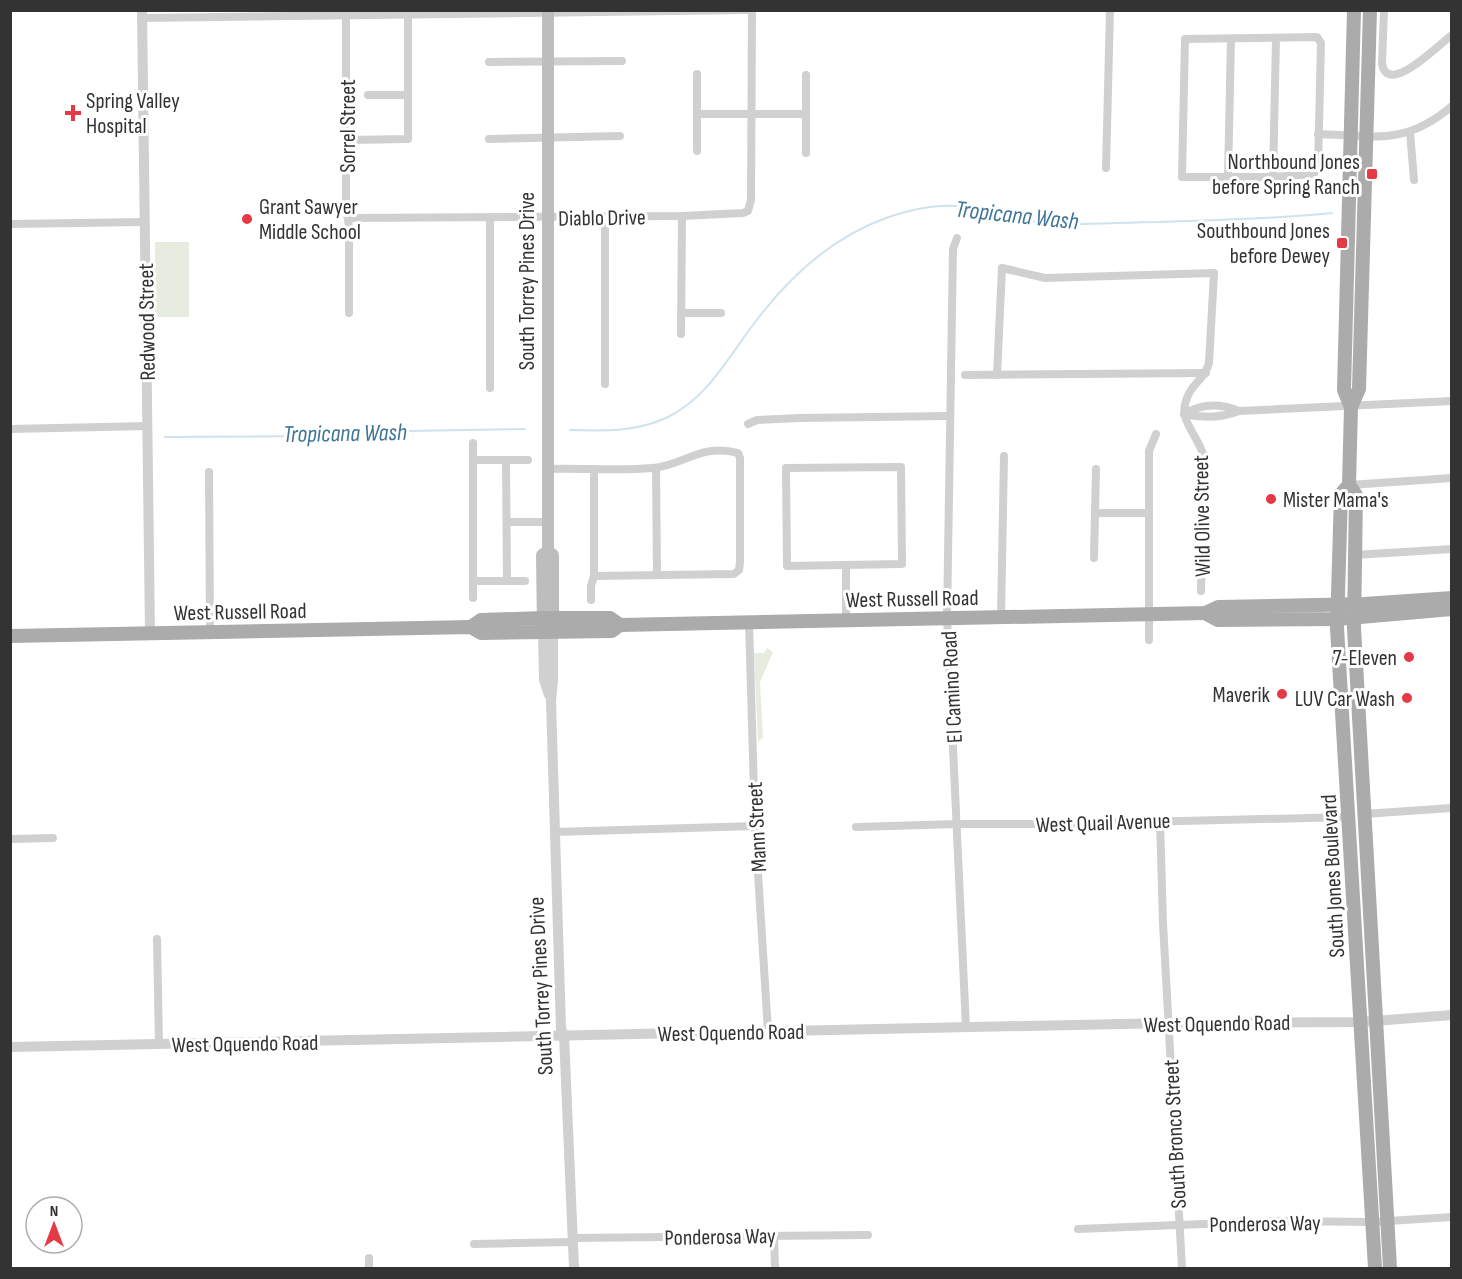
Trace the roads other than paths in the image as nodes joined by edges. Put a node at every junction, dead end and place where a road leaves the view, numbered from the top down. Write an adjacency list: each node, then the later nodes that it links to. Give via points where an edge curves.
1 (750, 10): 6 (street); 22 (street)
2 (1110, 10): 34 (street)
3 (1354, 10): 27 (main road, South Jones Boulevard)
4 (1370, 10): 28 (main road, South Jones Boulevard)
5 (1384, 10): 10 (street, via 1382,67 1390,76 1400,75)
6 (548, 12): 9 (street); 14 (main road, South Torrey Pines Drive)
7 (346, 13): 8 (street); 9 (street); 31 (street, Sorrel Street)
8 (142, 14): 43 (street, Redwood Street)
9 (408, 15): 19 (street)
10 (1452, 34)
11 (1231, 39): 12 (street); 35 (street); 35 (street, via 1185,39 1181,176)
12 (1275, 39): 25 (street, via 1317,38 1321,43); 36 (street)
13 (489, 62): 14 (street)
14 (548, 62): 15 (street); 29 (main road, South Torrey Pines Drive)
15 (622, 62)
16 (697, 74): 21 (street)
17 (806, 75): 23 (street)
18 (368, 95): 19 (street)
19 (408, 95): 31 (street, via 408,140)
20 (1452, 106): 24 (street)
21 (697, 114): 22 (street); 32 (street)
22 (751, 114): 23 (street); 38 (street, Diablo Drive, via 747,211)
23 (805, 114): 33 (street)
24 (1410, 132): 28 (street); 37 (street)
25 (1318, 134): 27 (street); 36 (street, via 1318,167 1314,174)
26 (620, 136): 29 (street)
27 (1352, 137): 28 (street); 46 (main road, South Jones Boulevard)
28 (1366, 137): 47 (main road, South Jones Boulevard)
29 (548, 138): 30 (street); 42 (main road, South Torrey Pines Drive)
30 (489, 139)
31 (347, 140): 40 (street, Sorrel Street)
32 (697, 152)
33 (806, 153)
34 (1106, 168)
35 (1228, 177): 36 (street)
36 (1273, 177)
37 (1414, 180)
38 (682, 216): 39 (street, Diablo Drive); 49 (street)
39 (605, 217): 42 (street, Diablo Drive); 55 (street)
40 (349, 218): 41 (street, Diablo Drive); 48 (street, Sorrel Street)
41 (490, 218): 42 (street, Diablo Drive); 56 (street)
42 (548, 218): 72 (main road, South Torrey Pines Drive)
43 (144, 222): 44 (street); 62 (street, Redwood Street)
44 (10, 224)
45 (957, 238): 60 (street, El Camino Road, via 953,249)
46 (1349, 249): 47 (main road, via 1355,279); 58 (main road, South Jones Boulevard, via 1344,390)
47 (1362, 289): 58 (main road, South Jones Boulevard, via 1359,389)
48 (349, 313)
49 (681, 313): 50 (street); 51 (street)
50 (721, 313)
51 (681, 334)
52 (1206, 373): 54 (street); 54 (street, via 1214,273 1045,278 1002,268); 59 (street, via 1186,398)
53 (965, 375): 54 (street)
54 (997, 375)
55 (605, 384)
56 (490, 388)
57 (1452, 401): 58 (street)
58 (1351, 407): 59 (street, via 1239,411 1225,416); 76 (main road, South Jones Boulevard)
59 (1184, 414): 90 (street, Wild Olive Street, via 1204,457)
60 (950, 416): 61 (street, via 799,418); 99 (street, El Camino Road)
61 (748, 424)
62 (148, 426): 63 (street); 104 (street, Redwood Street)
63 (10, 429)
64 (1156, 434): 78 (street, via 1149,451)
65 (473, 443): 67 (street)
66 (1004, 456): 98 (street)
67 (473, 460): 68 (street); 87 (street)
68 (506, 460): 69 (street); 79 (street)
69 (528, 460)
70 (594, 468): 71 (street); 72 (street); 86 (street)
71 (656, 468): 85 (street); 85 (street, via 697,453 728,450 738,453 740,458 739,570 734,574)
72 (547, 469): 80 (main road, South Torrey Pines Drive)
73 (1096, 469): 77 (street)
74 (209, 472): 103 (street)
75 (1452, 478): 76 (street)
76 (1349, 485): 82 (main road, South Jones Boulevard, via 1356,495); 96 (main road, South Jones Boulevard, via 1341,494)
77 (1095, 513): 78 (street); 83 (street)
78 (1148, 513): 97 (street)
79 (507, 522): 80 (street); 88 (street)
80 (548, 522): 102 (main road, South Torrey Pines Drive, via 548,550 553,555)
81 (1452, 549): 82 (street)
82 (1354, 555): 95 (main road, South Jones Boulevard)
83 (1094, 558)
84 (846, 565): 84 (street, via 902,564 901,467 786,468 787,566); 100 (street)
85 (657, 575): 86 (street)
86 (594, 576): 93 (street)
87 (473, 581): 88 (street); 91 (street)
88 (507, 581): 89 (street)
89 (525, 581)
90 (1201, 591)
91 (473, 598)
92 (1452, 598): 95 (main road, West Russell Road)
93 (591, 600)
94 (1452, 609): 95 (main road, West Russell Road)
95 (1354, 611): 96 (main road, West Russell Road); 108 (main road, South Jones Boulevard)
96 (1337, 612): 97 (main road, West Russell Road, via 1218,607 1205,614); 109 (main road, South Jones Boulevard)
97 (1148, 615): 98 (main road, West Russell Road); 106 (street)
98 (1001, 617): 99 (main road, West Russell Road)
99 (947, 618): 100 (main road, West Russell Road); 111 (street, El Camino Road)
100 (846, 620): 101 (main road, West Russell Road)
101 (749, 622): 102 (main road, West Russell Road, via 620,625 610,618); 112 (street, Mann Street)
102 (548, 625): 103 (main road, West Russell Road, via 481,620 471,627); 114 (street, South Torrey Pines Drive, via 544,680 550,701)
103 (210, 633): 104 (main road, West Russell Road)
104 (150, 634): 105 (main road, West Russell Road)
105 (10, 636)
106 (1149, 640)
107 (1452, 808): 108 (street)
108 (1364, 814): 119 (main road, South Jones Boulevard)
109 (1349, 817): 110 (street, West Quail Avenue); 120 (main road, South Jones Boulevard)
110 (1160, 820): 111 (street, West Quail Avenue, via 1060,825); 121 (street, South Bronco Street)
111 (957, 824): 113 (street, West Quail Avenue); 122 (street, El Camino Road)
112 (755, 826): 114 (street); 123 (street, Mann Street)
113 (856, 827)
114 (555, 832): 124 (street, South Torrey Pines Drive)
115 (53, 838): 116 (street)
116 (10, 839)
117 (157, 939): 125 (street)
118 (1452, 1015): 119 (street, West Oquendo Road)
119 (1376, 1021): 120 (street, West Oquendo Road); 128 (main road, South Jones Boulevard)
120 (1361, 1022): 121 (street, West Oquendo Road); 129 (main road, South Jones Boulevard)
121 (1168, 1023): 122 (street, West Oquendo Road); 130 (street, South Bronco Street)
122 (966, 1028): 123 (street, West Oquendo Road)
123 (768, 1031): 124 (street, West Oquendo Road)
124 (564, 1035): 125 (street, West Oquendo Road); 134 (street, South Torrey Pines Drive)
125 (159, 1044): 126 (street, West Oquendo Road)
126 (10, 1047)
127 (1452, 1217): 128 (street, Ponderosa Way)
128 (1387, 1221): 129 (street, Ponderosa Way); 142 (main road, South Jones Boulevard)
129 (1372, 1222): 130 (street, Ponderosa Way); 141 (main road, South Jones Boulevard)
130 (1179, 1226): 131 (street, Ponderosa Way); 140 (street, South Bronco Street)
131 (1078, 1229)
132 (774, 1235): 133 (street, Ponderosa Way); 134 (street, Ponderosa Way); 139 (street)
133 (868, 1235)
134 (572, 1240): 135 (street, Ponderosa Way); 138 (street, South Torrey Pines Drive)
135 (474, 1244)
136 (369, 1258): 137 (street)
137 (369, 1269)
138 (574, 1269)
139 (775, 1269)
140 (1182, 1269)
141 (1375, 1269)
142 (1390, 1269)

